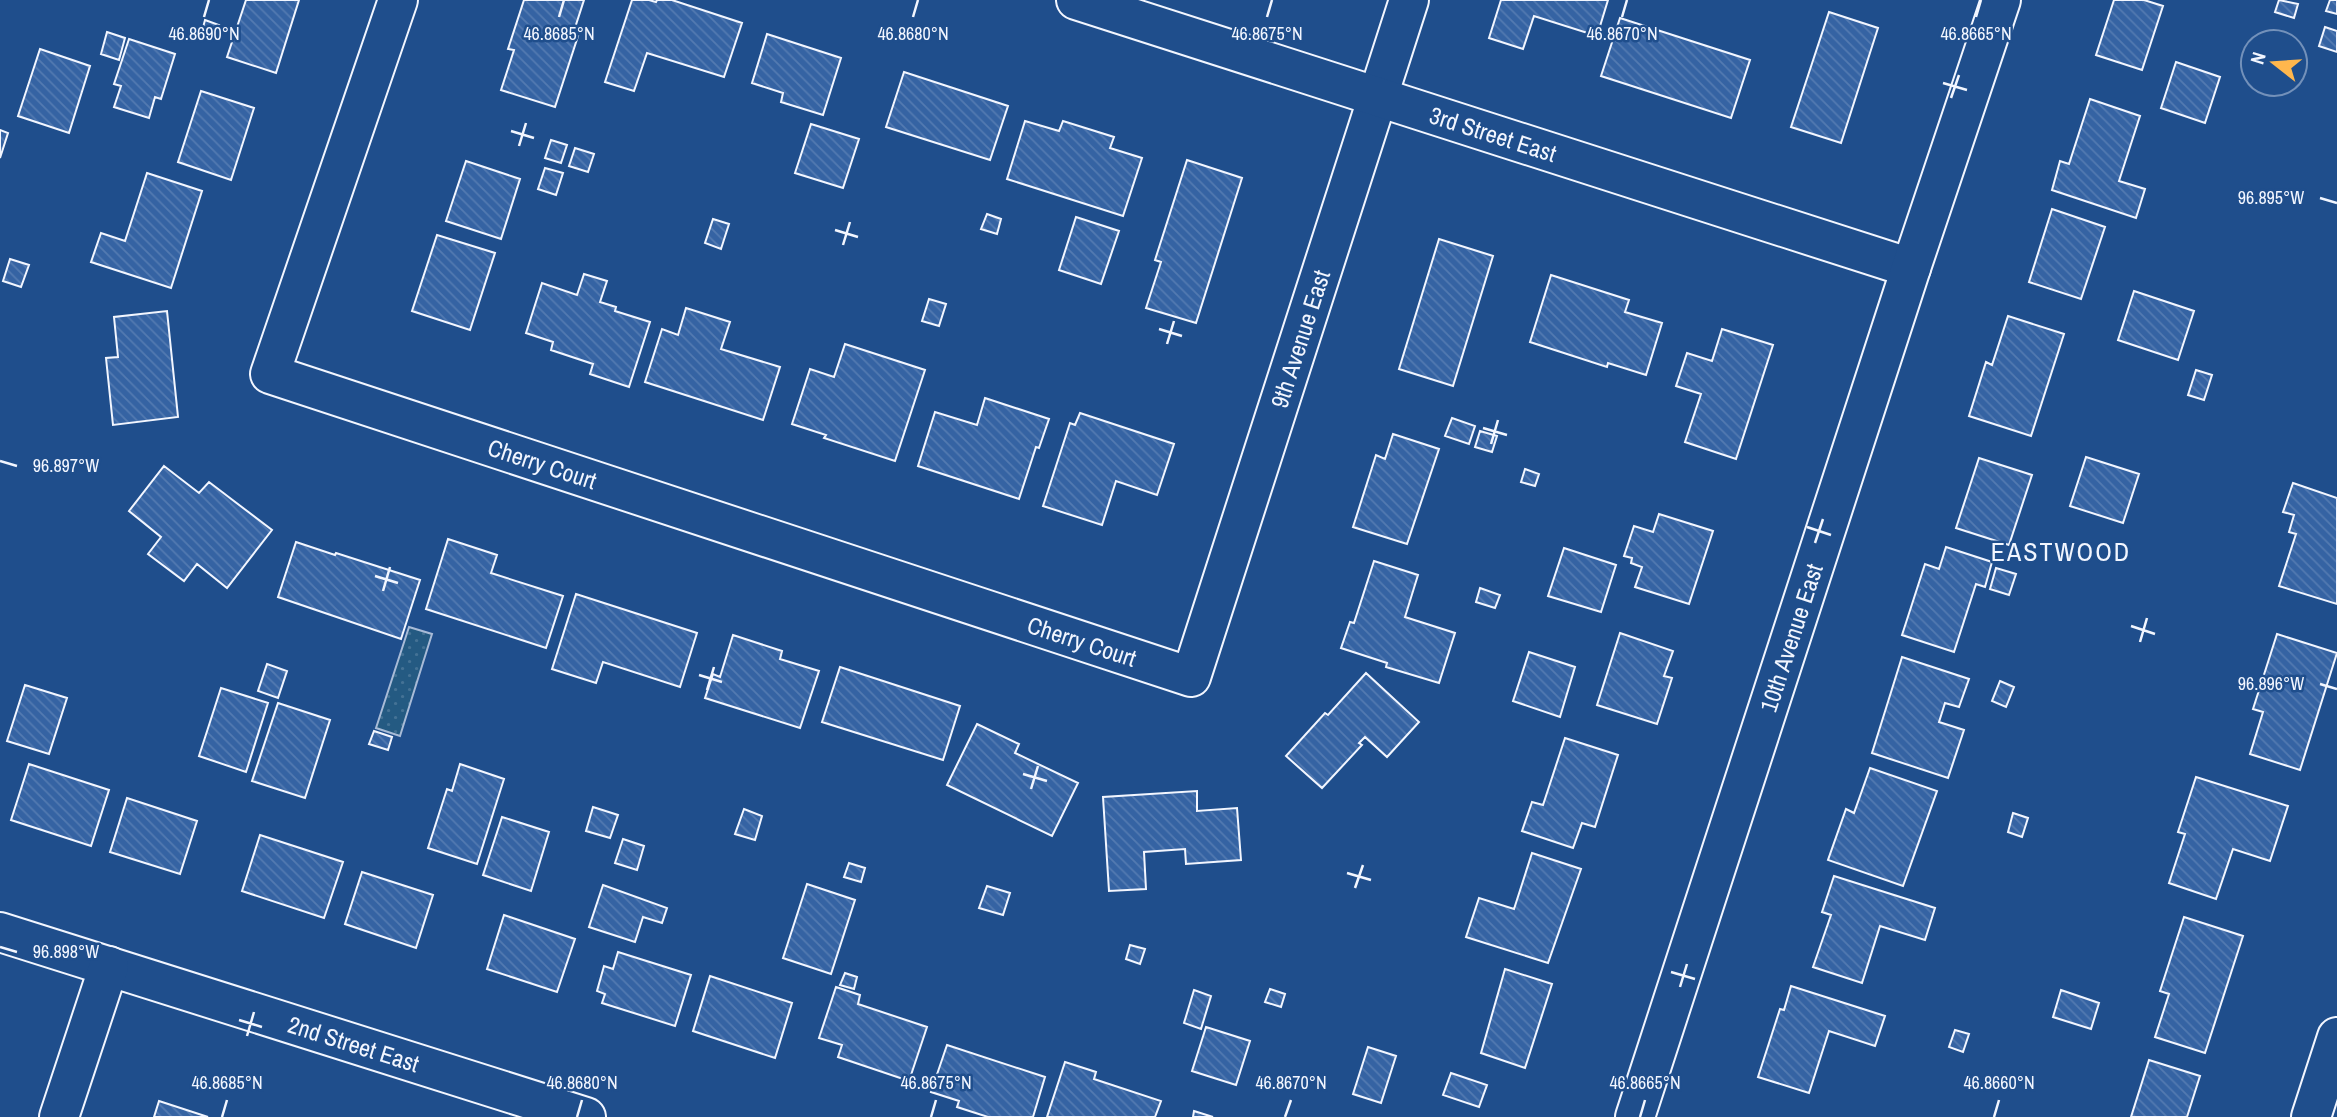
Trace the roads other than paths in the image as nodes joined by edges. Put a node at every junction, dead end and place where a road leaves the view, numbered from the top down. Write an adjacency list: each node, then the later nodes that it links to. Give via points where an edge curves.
1 (398, 0): 7 (street, Cherry Court, via 270,374)
2 (1076, 0): 5 (street, 3rd Street East)
3 (1409, 0): 5 (street, 9th Avenue East)
4 (2001, 0): 6 (street, 10th Avenue East)
5 (1377, 98): 6 (street, 3rd Street East); 7 (street, 9th Avenue East)
6 (1911, 268): 13 (street, 10th Avenue East)
7 (1191, 677)
8 (0, 932): 9 (street, 2nd Street East)
9 (109, 966): 11 (street); 12 (street, 2nd Street East)
10 (2337, 1038): 14 (street)
11 (59, 1117)
12 (586, 1117)
13 (1635, 1117)
14 (2311, 1117)

